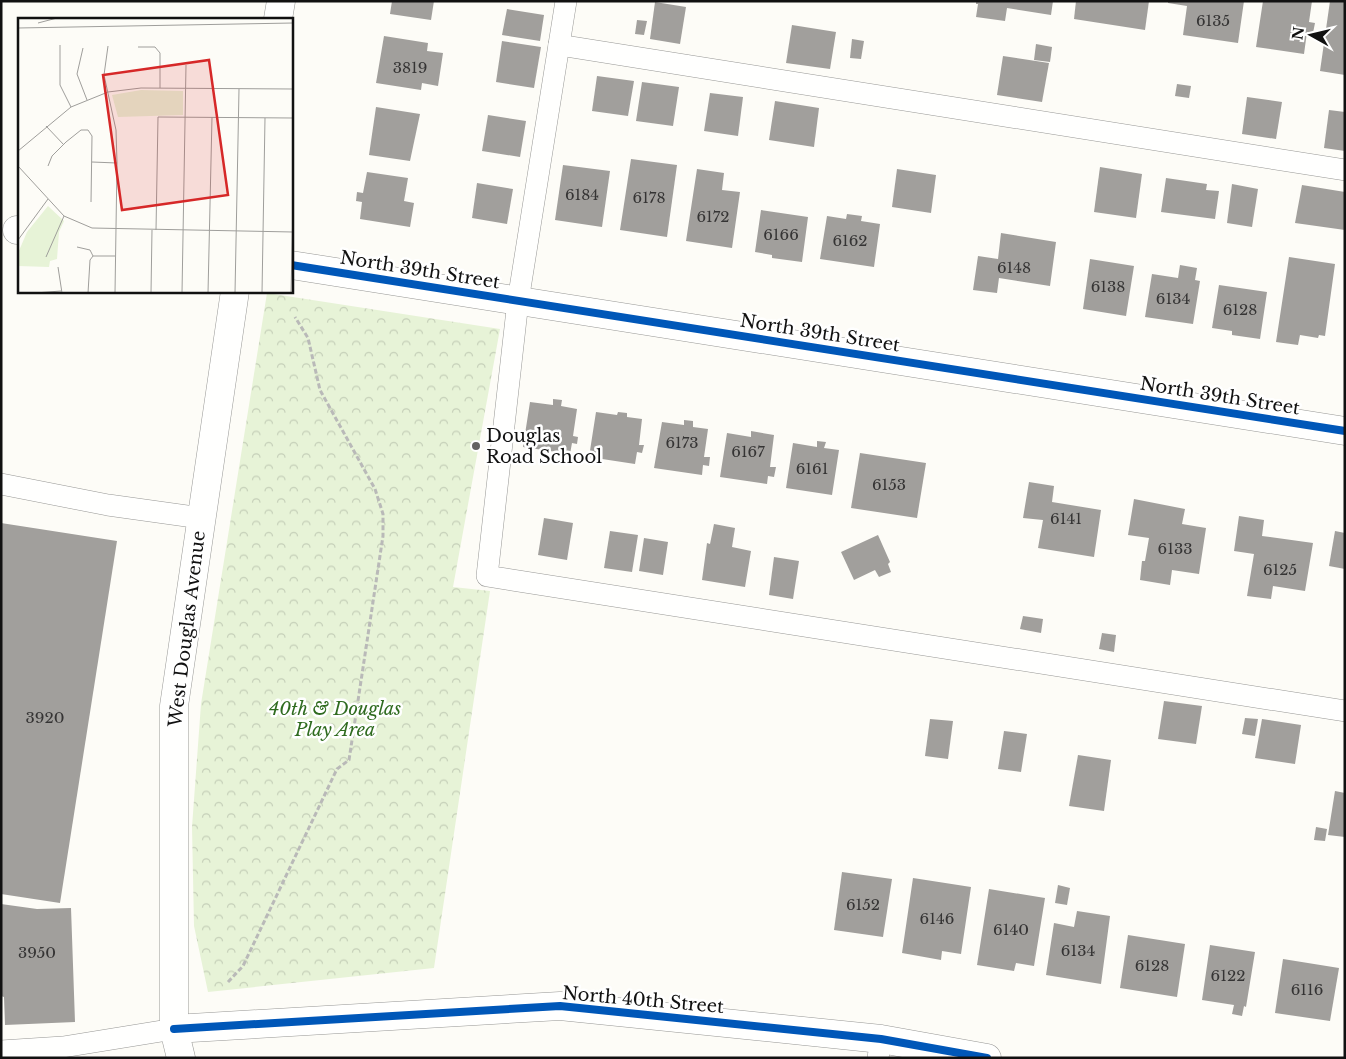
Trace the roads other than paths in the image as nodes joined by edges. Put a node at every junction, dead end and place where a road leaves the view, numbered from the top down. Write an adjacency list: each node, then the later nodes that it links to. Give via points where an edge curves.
1 (280, 1): 3 (street)
2 (566, 1): 4 (lane)
3 (278, 18)
4 (559, 46): 5 (lane); 8 (lane)
5 (1345, 170)
6 (292, 265): 8 (street, North 39th Street)
7 (235, 292): 11 (street, West Douglas Avenue)
8 (518, 301): 9 (street, North 39th Street); 12 (lane, via 487,576)
9 (1345, 431)
10 (1, 484): 11 (lane, via 108,505)
11 (202, 518): 13 (street, West Douglas Avenue, via 174,706)
12 (1345, 711)
13 (174, 1029): 14 (street, North 40th Street, via 560,1006); 15 (lane, via 63,1047); 16 (street, West Douglas Avenue)
14 (879, 1048): 17 (street, North 40th Street)
15 (1, 1051)
16 (182, 1058)
17 (987, 1058)

